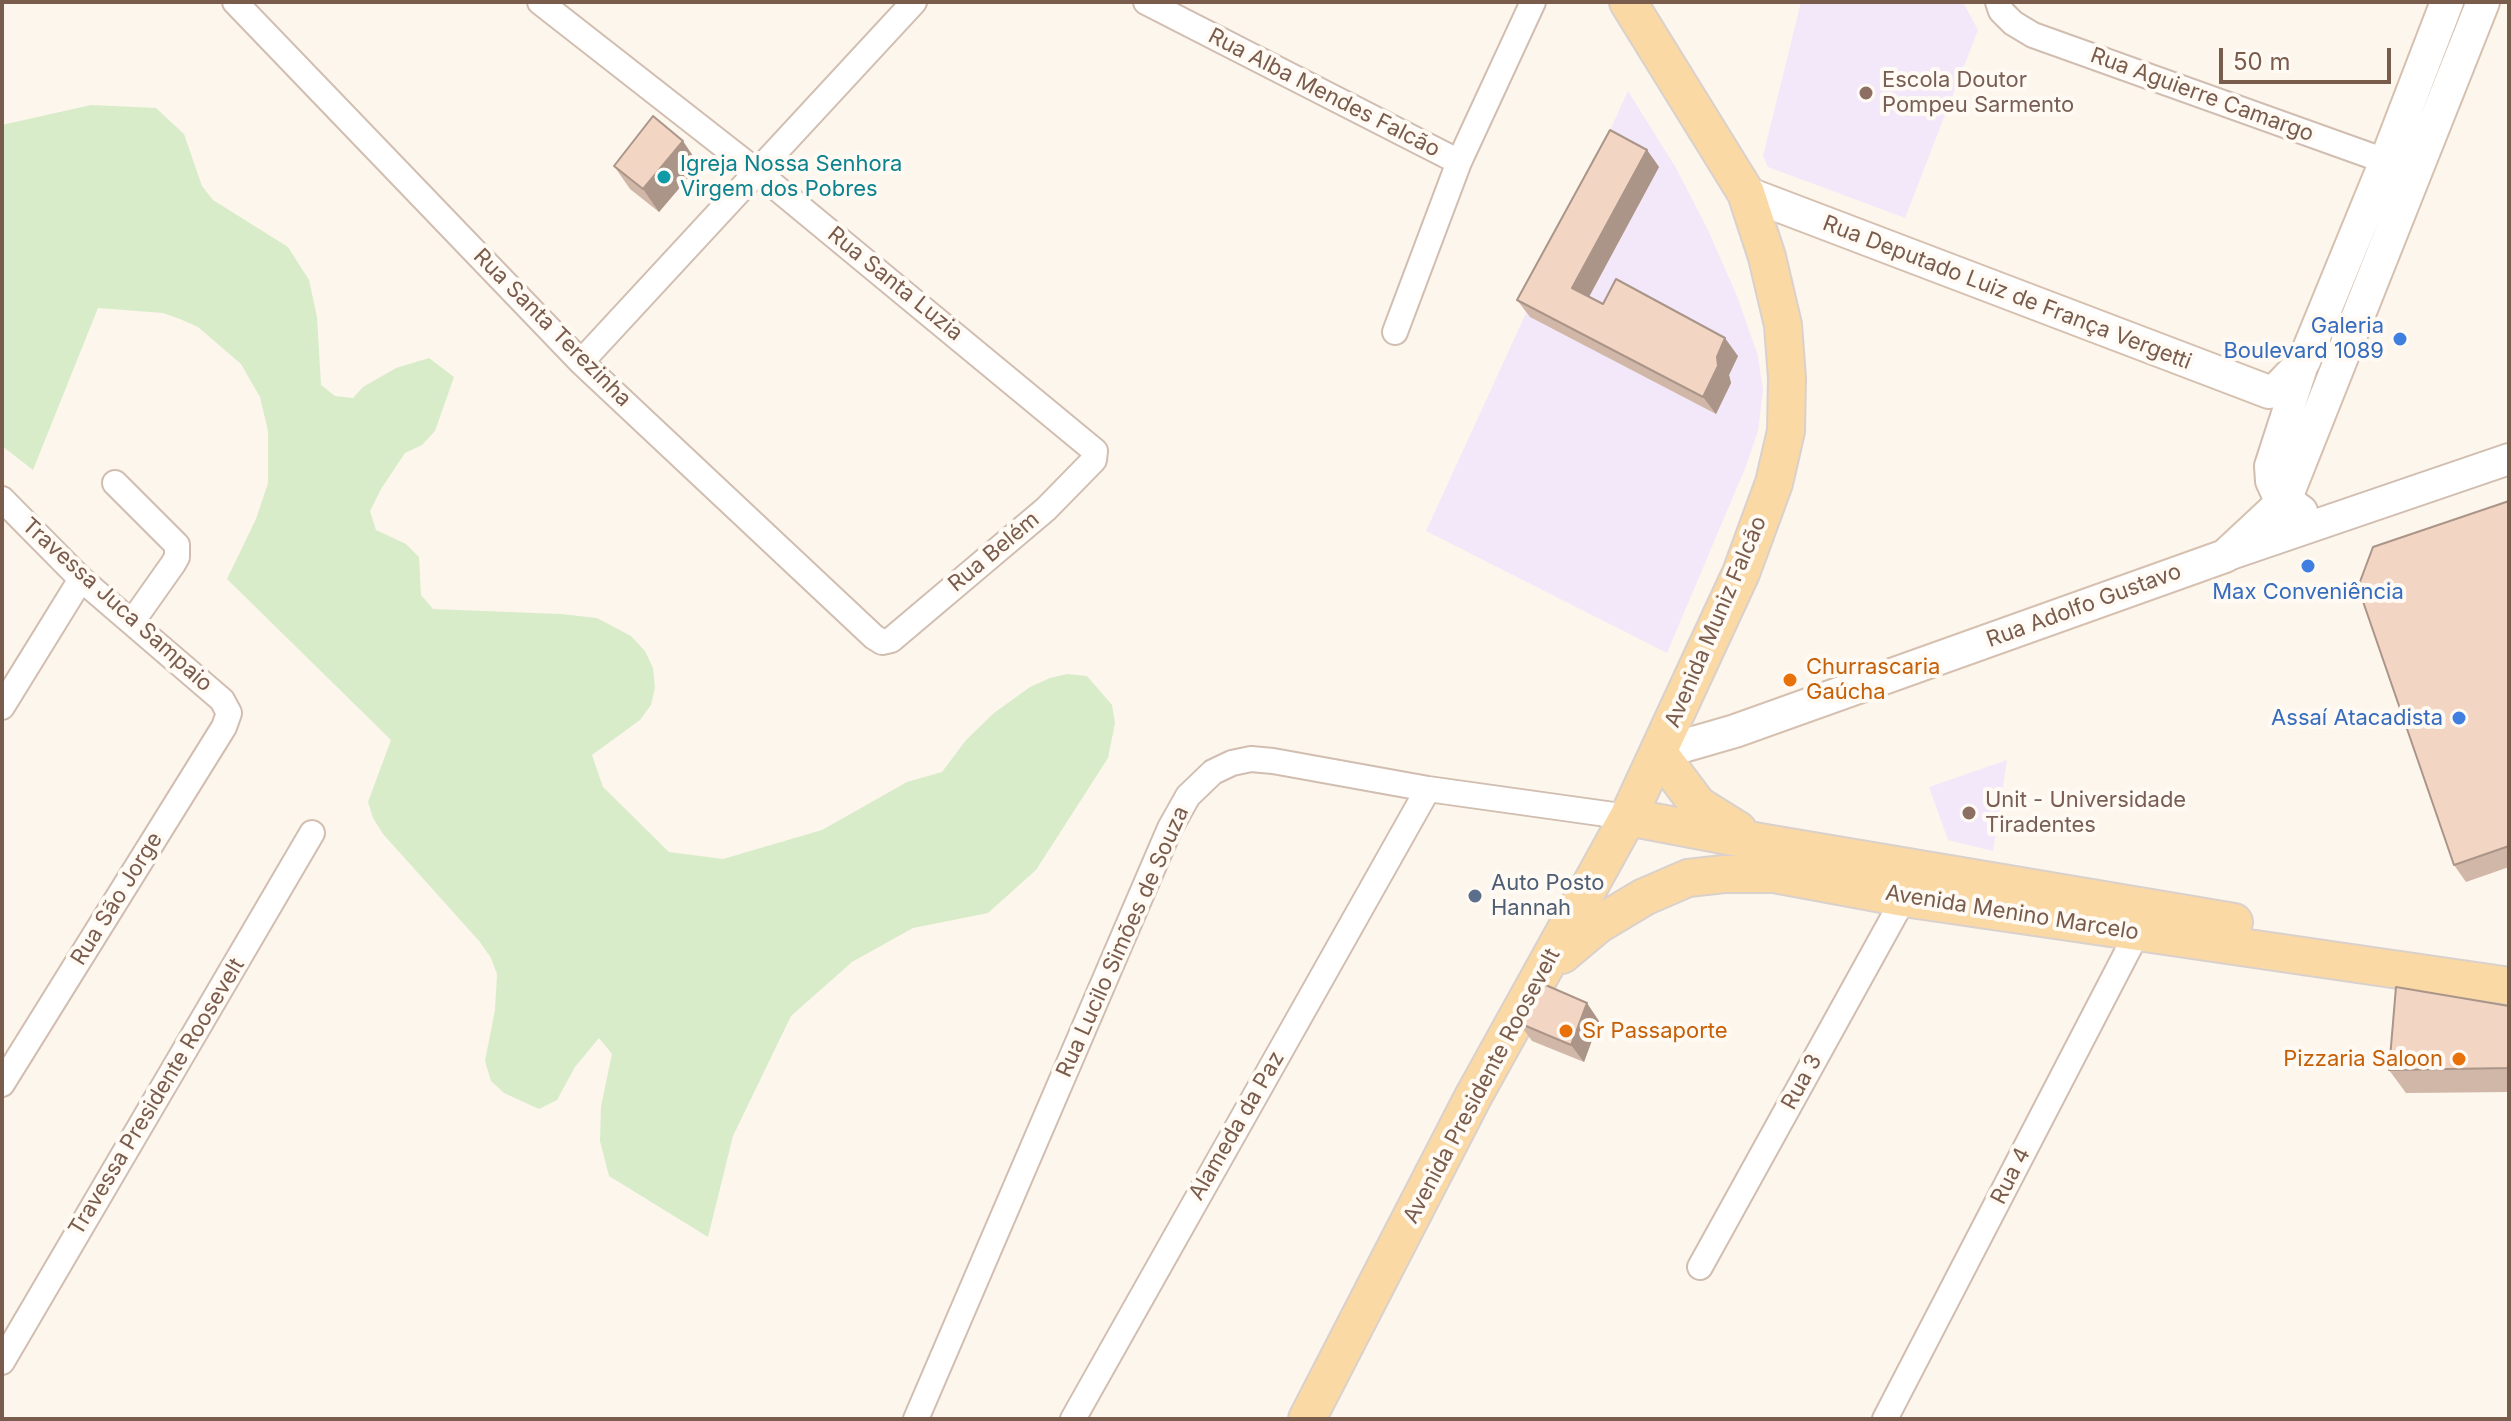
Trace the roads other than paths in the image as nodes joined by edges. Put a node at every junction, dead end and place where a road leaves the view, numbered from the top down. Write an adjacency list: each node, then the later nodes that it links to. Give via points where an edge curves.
1 (235, 2): 17 (street, Rua Santa Terezinha)
2 (540, 2): 12 (street, Rua Santa Luzia)
3 (914, 2): 12 (street)
4 (1146, 2): 11 (street, Rua Alba Mendes Falcão)
5 (1533, 2): 11 (street)
6 (1628, 2): 14 (main road, Avenida Muniz Falcão)
7 (1998, 2): 10 (street, Rua Aguierre Camargo, via 2013,23 2033,35)
8 (2447, 2): 10 (main road)
9 (2483, 2): 13 (main road)
10 (2386, 161): 13 (street, Rua Aguierre Camargo); 16 (main road)
11 (1459, 162): 15 (street)
12 (756, 171): 17 (street); 18 (street, Rua Santa Luzia)
13 (2417, 172): 22 (main road)
14 (1746, 193): 16 (main road, Rua Deputado Luiz de França Vergetti, via 2260,390 2277,389); 30 (main road, Avenida Muniz Falcão, via 1783,325 1786,431 1774,483 1741,573)
15 (1395, 332)
16 (2304, 361): 22 (street, via 2270,466 2271,481)
17 (581, 362): 27 (street, Rua Santa Terezinha)
18 (1095, 451): 27 (street, Rua Belém, via 1094,460 1046,509 891,640)
19 (2509, 459): 23 (street, Rua Adolfo Gustavo)
20 (115, 483): 26 (street, via 177,545 173,564)
21 (2, 499): 25 (street, Travessa Juca Sampaio)
22 (2285, 500): 23 (street, via 2302,511); 24 (main road)
23 (2344, 516): 24 (street, Rua Adolfo Gustavo)
24 (2225, 556): 30 (main road, Rua Adolfo Gustavo, via 1735,731)
25 (81, 579): 26 (street, Travessa Juca Sampaio); 28 (street)
26 (132, 622): 29 (street, Travessa Juca Sampaio, via 222,700)
27 (882, 642)
28 (2, 707)
29 (229, 713): 40 (street, Rua São Jorge)
30 (1659, 753): 32 (main road, Avenida Presidente Roosevelt); 34 (main road, via 1698,805)
31 (1428, 789): 32 (street, Rua Lucilo Simões de Souza); 43 (street, Rua Lucilo Simões de Souza, via 1251,759 1213,772 1188,796); 44 (street, Alameda da Paz)
32 (1628, 817): 34 (main road, Avenida Menino Marcelo); 38 (main road, Avenida Presidente Roosevelt)
33 (312, 833): 42 (street, Travessa Presidente Roosevelt)
34 (1765, 843): 37 (main road, Avenida Menino Marcelo)
35 (1904, 898): 36 (main road, Avenida Menino Marcelo); 38 (main road, Avenida Menino Marcelo, via 1774,874 1688,878 1599,924); 41 (street, Rua 3)
36 (2137, 933): 39 (main road, Avenida Menino Marcelo); 46 (street, Rua 4)
37 (2509, 965)
38 (1542, 972): 45 (main road, Avenida Presidente Roosevelt)
39 (2509, 986)
40 (2, 1084)
41 (1700, 1267)
42 (2, 1362)
43 (916, 1419)
44 (1073, 1419)
45 (1307, 1419)
46 (1885, 1419)

